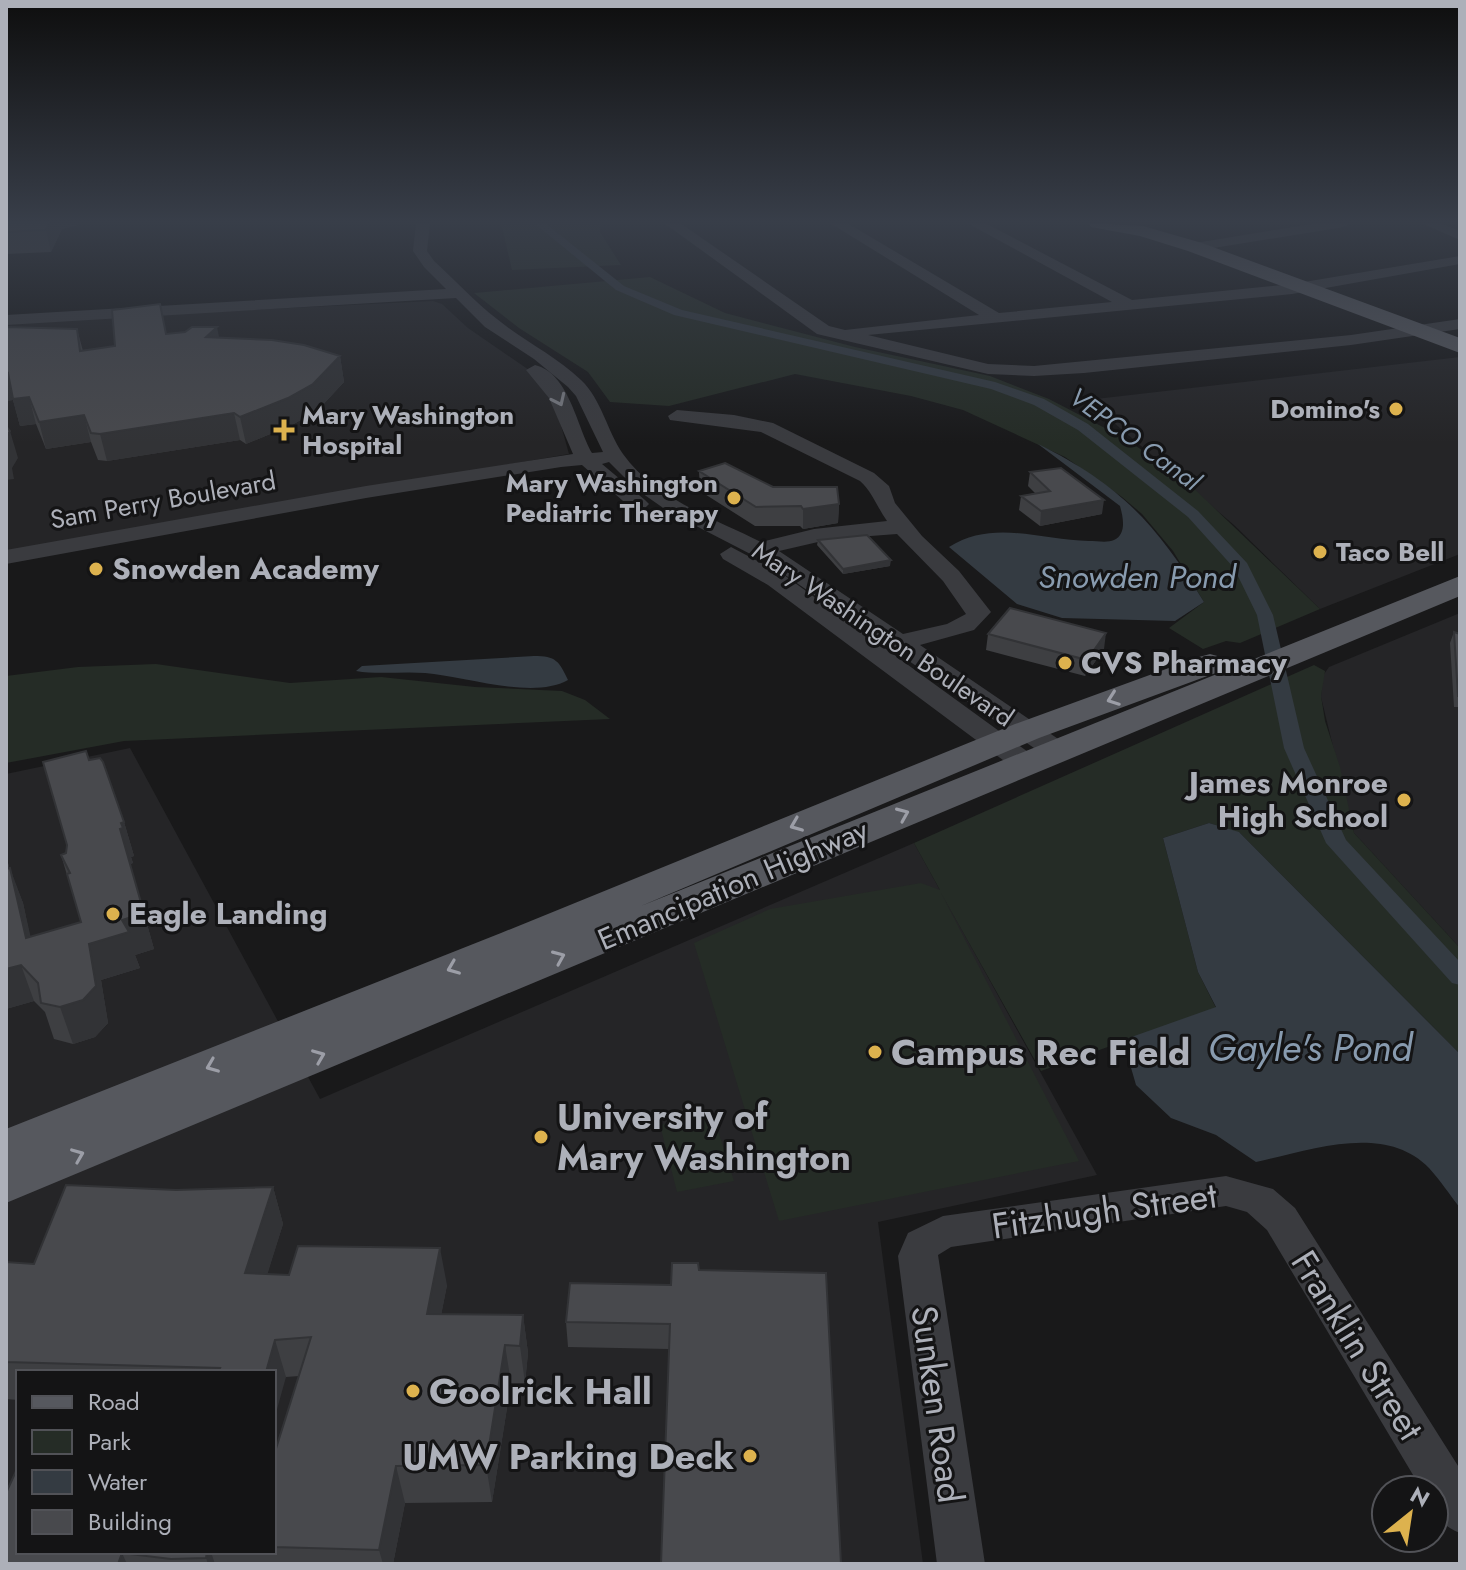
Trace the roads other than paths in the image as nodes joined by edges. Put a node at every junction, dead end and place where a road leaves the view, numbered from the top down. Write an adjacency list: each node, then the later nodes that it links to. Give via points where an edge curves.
1 (410, 296): 10 (street)
2 (450, 296): 16 (street, Mary Washington Boulevard, via 464,320 549,382 560,396 569,426)
3 (772, 296): 13 (street, via 812,325)
4 (959, 296): 9 (street)
5 (1113, 296): 8 (street)
6 (1209, 296): 8 (street)
7 (1328, 296): 12 (main road)
8 (1130, 305): 9 (street)
9 (994, 317): 13 (street)
10 (6, 320)
11 (1460, 324): 12 (street)
12 (1418, 330): 13 (street, via 1034,371 972,367); 14 (main road)
13 (835, 334)
14 (1460, 346)
15 (677, 416): 17 (street, via 753,424 785,435 876,483)
16 (600, 462): 18 (street, Mary Washington Boulevard, via 676,508); 19 (street, Sam Perry Boulevard, via 366,492); 21 (street, Sam Perry Boulevard); 25 (street, Mary Washington Boulevard, via 646,510 776,580)
17 (903, 527): 18 (street, via 809,534); 24 (street, via 979,612 973,622)
18 (762, 549): 24 (street, Mary Washington Boulevard)
19 (6, 557)
20 (1460, 565): 23 (main road, Emancipation Highway)
21 (6, 568)
22 (1460, 585): 23 (main road, Emancipation Highway)
23 (1319, 633): 25 (main road, Emancipation Highway)
24 (898, 642): 25 (street, Mary Washington Boulevard)
25 (1027, 747): 26 (main road, Emancipation Highway, one-way to 26); 27 (main road, Emancipation Highway, one-way to 25)
26 (6, 1149)
27 (6, 1184)
28 (1281, 1219): 29 (street, Fitzhugh Street, via 1259,1200 1226,1191 943,1232); 30 (street, Franklin Street)
29 (922, 1245): 31 (street, Sunken Road, via 918,1256)
30 (1460, 1511)
31 (961, 1564)

